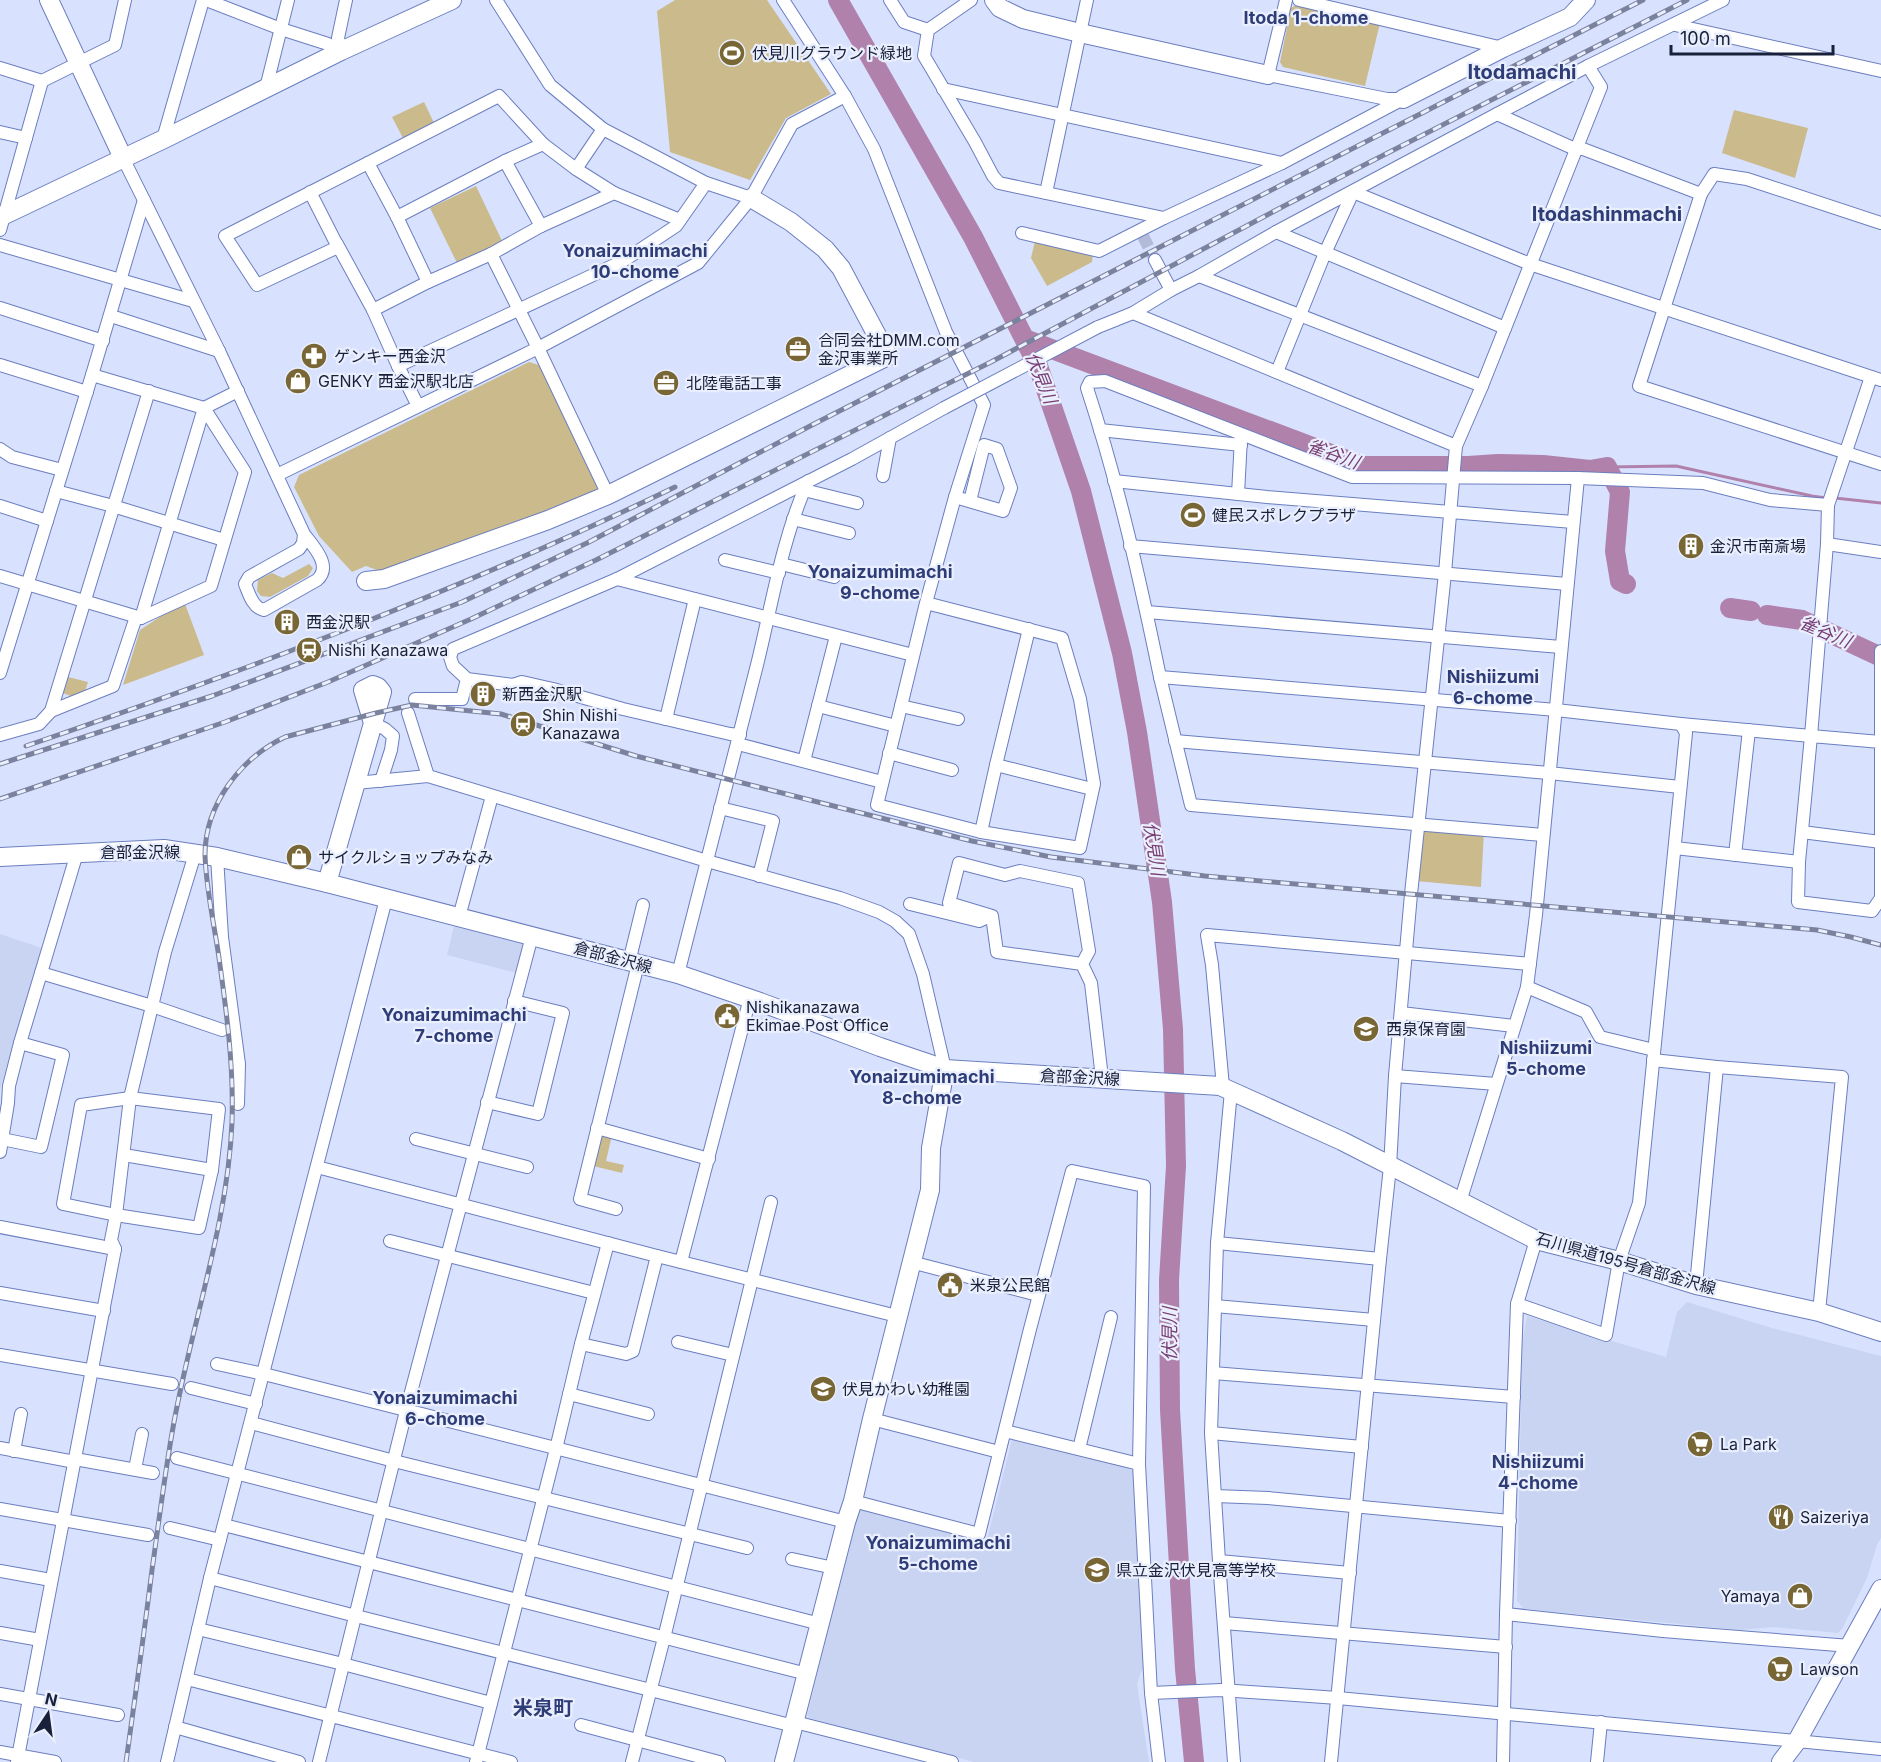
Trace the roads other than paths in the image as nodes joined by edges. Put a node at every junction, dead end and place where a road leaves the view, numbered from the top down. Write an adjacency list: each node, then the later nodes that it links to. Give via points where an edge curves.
1 (49, 0): 23 (street)
2 (125, 0): 23 (street, via 115,45)
3 (204, 0): 18 (street); 38 (street)
4 (288, 0): 18 (street)
5 (346, 0): 22 (street, via 338,38)
6 (496, 0): 35 (street, via 550,85)
7 (783, 0): 31 (street)
8 (890, 0): 19 (street, via 904,22)
9 (970, 0): 19 (street)
10 (994, 0): 20 (street, via 1000,8 1023,19)
11 (1088, 0): 20 (street)
12 (1286, 0): 27 (street)
13 (1299, 0): 21 (street)
14 (1586, 0): 21 (street, via 1570,17)
15 (1723, 0): 17 (street)
16 (442, 2): 22 (street)
17 (1675, 25): 24 (street); 26 (street)
18 (281, 29): 22 (street); 29 (street)
19 (928, 30): 30 (street, via 924,56)
20 (1080, 33): 27 (street); 34 (street)
21 (1503, 48): 32 (street)
22 (340, 51): 29 (street)
23 (79, 64): 28 (street); 41 (street)
24 (1588, 66): 33 (street); 40 (street, via 1601,87)
25 (0, 68): 28 (street)
26 (1881, 71)
27 (1268, 75): 32 (street)
28 (42, 81): 37 (street)
29 (266, 88): 38 (street)
30 (944, 89): 34 (street); 50 (street, via 999,183)
31 (845, 96): 52 (street, via 792,124); 112 (street, via 874,149 946,332 984,405)
32 (1403, 99): 44 (street)
33 (1497, 114): 40 (street); 48 (street)
34 (1062, 115): 44 (street); 50 (street)
35 (603, 129): 45 (street); 46 (street)
36 (0, 132): 37 (street)
37 (26, 138): 56 (street)
38 (163, 140): 41 (street)
39 (543, 144): 42 (street); 43 (street, via 499,96); 45 (street)
40 (1575, 149): 51 (street); 67 (street)
41 (123, 158): 53 (street); 56 (street)
42 (505, 161): 54 (street); 59 (street)
43 (368, 163): 47 (street); 54 (street)
44 (1282, 164): 55 (street)
45 (576, 170): 49 (street)
46 (706, 183): 52 (street); 57 (street)
47 (310, 192): 62 (street); 62 (street, via 225,236 257,285 338,247)
48 (1353, 192): 60 (street); 64 (street); 67 (street)
49 (614, 193): 57 (street); 59 (street)
50 (1046, 193): 55 (street)
51 (1701, 194): 58 (street, via 1714,174 1747,179); 74 (street)
52 (751, 198): 82 (street, via 698,263); 111 (street, via 825,249 841,268 888,356)
53 (144, 200): 69 (street); 72 (street)
54 (397, 217): 70 (street)
55 (1164, 218): 61 (street, via 1099,251)
56 (2, 220)
57 (680, 220): 76 (street, via 623,261)
58 (1881, 223)
59 (541, 226): 65 (street)
60 (1276, 232): 64 (street); 68 (street)
61 (1022, 233)
62 (337, 244): 75 (street)
63 (0, 245): 69 (street)
64 (1325, 253): 78 (street); 80 (street)
65 (491, 254): 70 (street); 76 (street)
66 (1155, 260): 71 (street)
67 (1530, 264): 74 (street); 80 (street)
68 (1199, 276): 71 (street); 78 (street)
69 (122, 279): 72 (street); 79 (street)
70 (428, 282): 75 (street)
71 (1171, 290): 77 (street)
72 (193, 301): 83 (street)
73 (0, 308): 81 (street)
74 (1665, 308): 88 (street); 100 (street, via 1639,386)
75 (373, 310): 85 (street)
76 (519, 310): 82 (street); 85 (street)
77 (1133, 313): 86 (street); 96 (street, bridge, via 1098,327)
78 (1301, 315): 86 (street); 89 (street)
79 (111, 316): 81 (street); 83 (street)
80 (1505, 328): 89 (street)
81 (103, 341): 87 (street)
82 (538, 348): 93 (street); 111 (street)
83 (219, 351): 91 (street)
84 (0, 365): 92 (street)
85 (398, 366): 93 (street)
86 (1277, 372): 99 (street)
87 (92, 375): 90 (street); 92 (street)
88 (1876, 378): 100 (street)
89 (1482, 386): 99 (street)
90 (149, 391): 94 (street); 117 (street)
91 (237, 391): 94 (street); 103 (street)
92 (87, 392): 102 (street)
93 (418, 406): 103 (street)
94 (204, 408): 122 (street); 125 (street, via 244,472)
95 (1100, 430): 97 (street); 97 (street, via 1087,388 1090,382 1106,381); 107 (street)
96 (890, 438): 105 (street); 108 (street)
97 (1241, 439): 104 (street, via 1352,477); 110 (street)
98 (0, 449): 102 (street, via 12,457)
99 (1455, 450): 104 (street)
100 (1846, 452): 101 (street); 113 (street)
101 (1881, 464)
102 (62, 470): 109 (street)
103 (277, 475): 124 (street)
104 (1452, 475): 106 (street); 118 (street)
105 (883, 476)
106 (1578, 478): 113 (street, via 1703,483 1770,500); 121 (street)
107 (1114, 481): 110 (street); 127 (street)
108 (806, 485): 115 (street); 119 (street); 134 (street)
109 (56, 491): 117 (street); 120 (street)
110 (1238, 494): 118 (street)
111 (608, 495): 135 (street, via 384,579)
112 (955, 497): 114 (street); 140 (street)
113 (1830, 497): 126 (street)
114 (970, 501): 114 (street, via 1003,511 1011,488 997,449 984,445)
115 (857, 503)
116 (0, 506): 120 (street)
117 (113, 506): 122 (street); 139 (street)
118 (1450, 512): 121 (street); 131 (street)
119 (793, 519): 123 (street); 130 (street)
120 (47, 521): 137 (street)
121 (1573, 522): 136 (street)
122 (168, 523): 125 (street); 142 (street)
123 (849, 533)
124 (304, 534): 124 (street, via 323,565 318,578 265,609 257,605 251,586 254,577 297,557)
125 (224, 540): 142 (street, via 211,586)
126 (1827, 544): 128 (street); 167 (street)
127 (1130, 546): 131 (street); 141 (street)
128 (1881, 552)
129 (725, 560): 130 (street)
130 (780, 568): 133 (street); 143 (street)
131 (1445, 573): 136 (street); 146 (street)
132 (0, 576): 137 (street)
133 (834, 578)
134 (617, 579): 138 (street); 152 (street, via 453,650 453,666)
135 (366, 581)
136 (1567, 584): 147 (street)
137 (28, 585): 139 (street); 150 (street)
138 (695, 599): 143 (street); 160 (street)
139 (85, 602): 142 (street); 158 (street)
140 (926, 603): 144 (street); 148 (street)
141 (1147, 612): 146 (street); 151 (street)
142 (139, 618): 158 (street, via 113,686)
143 (769, 619): 145 (street); 168 (street)
144 (1029, 629): 174 (street); 182 (street, via 1062,638 1080,699)
145 (836, 636): 148 (street); 155 (street)
146 (1438, 637): 147 (street); 154 (street)
147 (1561, 647): 157 (street)
148 (914, 655): 156 (street)
149 (1881, 655): 170 (street)
150 (0, 673)
151 (1160, 677): 154 (street); 169 (street)
152 (467, 679): 153 (street, via 462,699); 160 (street, via 513,685 522,682)
153 (414, 699)
154 (1432, 700): 157 (street); 173 (street)
155 (819, 706): 164 (street); 172 (street)
156 (901, 706): 161 (street); 164 (street)
157 (1556, 710): 163 (street); 176 (street)
158 (51, 711): 166 (street, via 39,724)
159 (408, 712): 177 (street)
160 (666, 718): 168 (street)
161 (958, 719)
162 (373, 723): 178 (street, via 393,736); 180 (street)
163 (1681, 723): 165 (street); 181 (street, via 1686,733)
164 (896, 726): 171 (street)
165 (1749, 730): 167 (street); 193 (street)
166 (0, 735)
167 (1811, 736): 170 (street); 187 (street)
168 (739, 740): 172 (street); 184 (street)
169 (1175, 741): 173 (street); 185 (street, via 1191,805)
170 (1881, 742): 189 (street)
171 (890, 753): 175 (street); 179 (street)
172 (804, 761): 179 (street)
173 (1425, 762): 176 (street); 185 (street)
174 (996, 765): 182 (street); 186 (street)
175 (952, 770)
176 (1549, 773): 181 (street); 188 (street)
177 (428, 776): 178 (street); 183 (street)
178 (381, 781): 180 (street)
179 (882, 782): 186 (street, via 878,805)
180 (356, 783): 199 (street)
181 (1680, 787): 190 (street)
182 (1092, 789): 186 (street, via 1080,848)
183 (492, 796): 196 (street); 204 (street)
184 (720, 808): 196 (street); 198 (street, via 773,821)
185 (1418, 825): 188 (street); 206 (street)
186 (981, 832)
187 (1802, 832): 189 (street); 197 (street)
188 (1543, 835): 209 (street)
189 (1881, 842): 197 (street, via 1881,898 1872,912 1798,902)
190 (1675, 848): 193 (street); 220 (street)
191 (77, 853): 192 (street, 倉部金沢線, via 164,849); 194 (street, 倉部金沢線); 210 (street)
192 (195, 854): 195 (street, 倉部金沢線); 215 (street)
193 (1735, 855): 197 (street)
194 (0, 857)
195 (217, 857): 199 (street, 倉部金沢線); 229 (street, via 222,937 239,1064)
196 (707, 861): 198 (street); 211 (street)
197 (1799, 862)
198 (759, 876): 222 (street, via 860,905 904,928 923,974)
199 (327, 883): 200 (street, 倉部金沢線)
200 (386, 898): 204 (street, 倉部金沢線); 237 (street)
201 (910, 904): 203 (street, via 979,921)
202 (643, 905): 207 (street)
203 (992, 916): 208 (street, via 997,952); 208 (street, via 949,903 959,863 1005,875 1020,871 1078,883 1089,951)
204 (459, 917): 205 (street, 倉部金沢線)
205 (532, 936): 207 (street, 倉部金沢線); 214 (street)
206 (1406, 951): 209 (street); 216 (street); 226 (street, via 1207,935)
207 (634, 963): 211 (street, 倉部金沢線); 230 (street)
208 (1082, 964): 224 (street, via 1091,983)
209 (1530, 964): 212 (street)
210 (41, 973): 215 (street); 219 (street)
211 (678, 974): 213 (street, 倉部金沢線)
212 (1527, 987): 217 (street); 220 (street, via 1586,1012 1600,1036)
213 (750, 998): 222 (street, 倉部金沢線); 236 (street)
214 (514, 1001): 228 (street); 228 (street, via 563,1013 538,1114)
215 (152, 1006): 218 (street); 227 (street)
216 (1401, 1013): 217 (street); 223 (street)
217 (1514, 1026): 225 (street)
218 (222, 1030)
219 (20, 1043): 232 (street); 232 (street, via 63,1055 41,1147)
220 (1654, 1055): 221 (street); 255 (street, via 1639,1203)
221 (1717, 1068): 259 (street); 266 (street, via 1842,1077)
222 (945, 1069): 224 (street, 倉部金沢線); 257 (street, via 932,1148 930,1190)
223 (1395, 1076): 225 (street); 239 (street)
224 (1102, 1078): 226 (street, 倉部金沢線)
225 (1496, 1084): 242 (street)
226 (1224, 1088): 239 (street, 石川県道195号倉部金沢線); 249 (street)
227 (130, 1098): 235 (street); 240 (street, via 219,1109); 245 (street, via 81,1105 63,1204)
228 (487, 1102): 234 (street)
229 (238, 1104)
230 (597, 1128): 236 (street); 244 (street, via 580,1199)
231 (416, 1138): 234 (street)
232 (2, 1139): 233 (street)
233 (0, 1152)
234 (473, 1153): 238 (street); 243 (street)
235 (123, 1155): 240 (street); 245 (street)
236 (709, 1159): 256 (street)
237 (317, 1167): 243 (street); 278 (street)
238 (527, 1167)
239 (1390, 1167): 242 (street, 石川県道195号倉部金沢線); 254 (street)
240 (212, 1170): 245 (street, via 199,1228)
241 (771, 1202): 258 (street)
242 (1460, 1202): 247 (street, 石川県道195号倉部金沢線)
243 (460, 1204): 250 (street); 252 (street)
244 (616, 1209)
245 (116, 1215): 251 (street, via 111,1240)
246 (0, 1227): 251 (street)
247 (1536, 1240): 255 (street, 石川県道195号倉部金沢線); 263 (street)
248 (390, 1241): 252 (street)
249 (1217, 1243): 254 (street); 264 (street)
250 (608, 1244): 253 (street); 261 (street)
251 (115, 1250): 265 (street)
252 (447, 1254): 261 (street); 285 (street)
253 (657, 1256): 256 (street); 272 (street, via 633,1351 626,1354)
254 (1380, 1258): 269 (street)
255 (1619, 1261): 259 (street, 石川県道195号倉部金沢線); 263 (street, via 1606,1335)
256 (681, 1262): 258 (street)
257 (911, 1262): 262 (street); 267 (street)
258 (751, 1280): 267 (street); 274 (street)
259 (1696, 1285): 266 (street, 石川県道195号倉部金沢線)
260 (0, 1293): 265 (street)
261 (594, 1293): 272 (street)
262 (1038, 1296): 290 (street); 302 (street, via 1072,1171 1144,1186)
263 (1517, 1305): 283 (street)
264 (1215, 1306): 269 (street); 277 (street)
265 (104, 1311): 276 (street)
266 (1819, 1312): 270 (street, 石川県道195号倉部金沢線)
267 (897, 1316): 288 (street)
268 (1111, 1317): 296 (street)
269 (1374, 1320): 280 (street)
270 (1881, 1332)
271 (678, 1342): 274 (street)
272 (581, 1344): 282 (street)
273 (0, 1355): 276 (street)
274 (733, 1355): 306 (street)
275 (216, 1364): 278 (street)
276 (92, 1371): 279 (street); 300 (street)
277 (1213, 1373): 280 (street); 291 (street)
278 (264, 1374): 284 (street); 285 (street)
279 (172, 1384)
280 (1368, 1385): 283 (street); 293 (street)
281 (191, 1388): 284 (street)
282 (569, 1394): 287 (street); 295 (street)
283 (1514, 1397): 314 (street)
284 (256, 1404): 289 (street)
285 (406, 1411): 295 (street); 301 (street)
286 (21, 1414): 297 (street)
287 (648, 1414)
288 (872, 1419): 298 (street); 309 (street)
289 (251, 1423): 301 (street); 305 (street)
290 (1005, 1431): 296 (street); 298 (street)
291 (1211, 1433): 293 (street); 307 (street)
292 (142, 1434): 303 (street)
293 (1362, 1447): 310 (street)
294 (0, 1448): 297 (street)
295 (556, 1449): 306 (street); 308 (street)
296 (1079, 1449): 302 (street)
297 (14, 1451): 300 (street)
298 (999, 1452): 309 (street, via 980,1534)
299 (177, 1458): 305 (street)
300 (75, 1460): 303 (street); 313 (street)
301 (394, 1461): 308 (street); 312 (street)
302 (1139, 1464): 351 (street)
303 (135, 1469): 304 (street)
304 (153, 1473)
305 (237, 1475): 312 (street); 316 (street)
306 (701, 1486): 315 (street); 318 (street)
307 (1215, 1496): 310 (street); 324 (street)
308 (543, 1498): 318 (street); 322 (street)
309 (853, 1501): 315 (street)
310 (1356, 1506): 314 (street); 328 (street)
311 (0, 1509): 313 (street)
312 (381, 1511): 322 (street); 325 (street)
313 (63, 1521): 319 (street); 330 (street)
314 (1510, 1521): 334 (street)
315 (846, 1522): 326 (street)
316 (224, 1525): 320 (street); 325 (street)
317 (170, 1528): 320 (street)
318 (690, 1533): 321 (street); 331 (street)
319 (148, 1535)
320 (220, 1540): 329 (street)
321 (747, 1548)
322 (529, 1549): 331 (street); 333 (street)
323 (792, 1559): 326 (street)
324 (1219, 1561): 328 (street); 336 (street)
325 (369, 1563): 333 (street); 335 (street)
326 (834, 1568): 337 (street)
327 (0, 1571): 330 (street)
328 (1350, 1573): 340 (street)
329 (210, 1578): 335 (street); 338 (street)
330 (51, 1580): 342 (street)
331 (677, 1586): 337 (street); 341 (street)
332 (1881, 1589): 343 (street)
333 (517, 1600): 341 (street); 345 (street)
334 (1506, 1614): 343 (street); 344 (street)
335 (356, 1616): 345 (street); 346 (street)
336 (1224, 1623): 340 (street); 350 (street)
337 (820, 1624): 347 (street)
338 (198, 1629): 346 (street); 348 (street)
339 (0, 1633): 342 (street)
340 (1344, 1633): 344 (street); 353 (street)
341 (664, 1638): 347 (street); 349 (street)
342 (40, 1640): 354 (street)
343 (1850, 1646): 364 (street)
344 (1506, 1647): 356 (street)
345 (504, 1653): 349 (street); 355 (street)
346 (343, 1664): 355 (street); 358 (street)
347 (807, 1674): 360 (street)
348 (187, 1679): 358 (street); 362 (street)
349 (651, 1690): 360 (street); 363 (street)
350 (1225, 1690): 351 (street); 353 (street); 380 (street)
351 (1155, 1693): 379 (street)
352 (0, 1694): 354 (street)
353 (1338, 1698): 356 (street); 381 (street)
354 (28, 1700): 357 (street); 367 (street)
355 (491, 1703): 368 (street)
356 (1505, 1713): 359 (street); 382 (street)
357 (118, 1715)
358 (331, 1717): 368 (street); 373 (street)
359 (1601, 1722): 364 (street); 383 (street)
360 (795, 1724): 369 (street); 377 (street)
361 (581, 1725): 363 (street)
362 (175, 1727): 371 (street); 372 (street)
363 (638, 1740): 375 (street); 376 (street)
364 (1797, 1741): 365 (street); 384 (street)
365 (1881, 1749)
366 (0, 1752): 367 (street)
367 (17, 1758): 370 (street)
368 (476, 1758): 374 (street)
369 (923, 1758): 378 (street)
370 (55, 1762)
371 (167, 1762)
372 (299, 1762)
373 (319, 1762)
374 (511, 1762)
375 (632, 1762)
376 (719, 1762)
377 (784, 1762)
378 (952, 1762)
379 (1159, 1762)
380 (1234, 1762)
381 (1331, 1762)
382 (1503, 1762)
383 (1597, 1762)
384 (1780, 1762)

